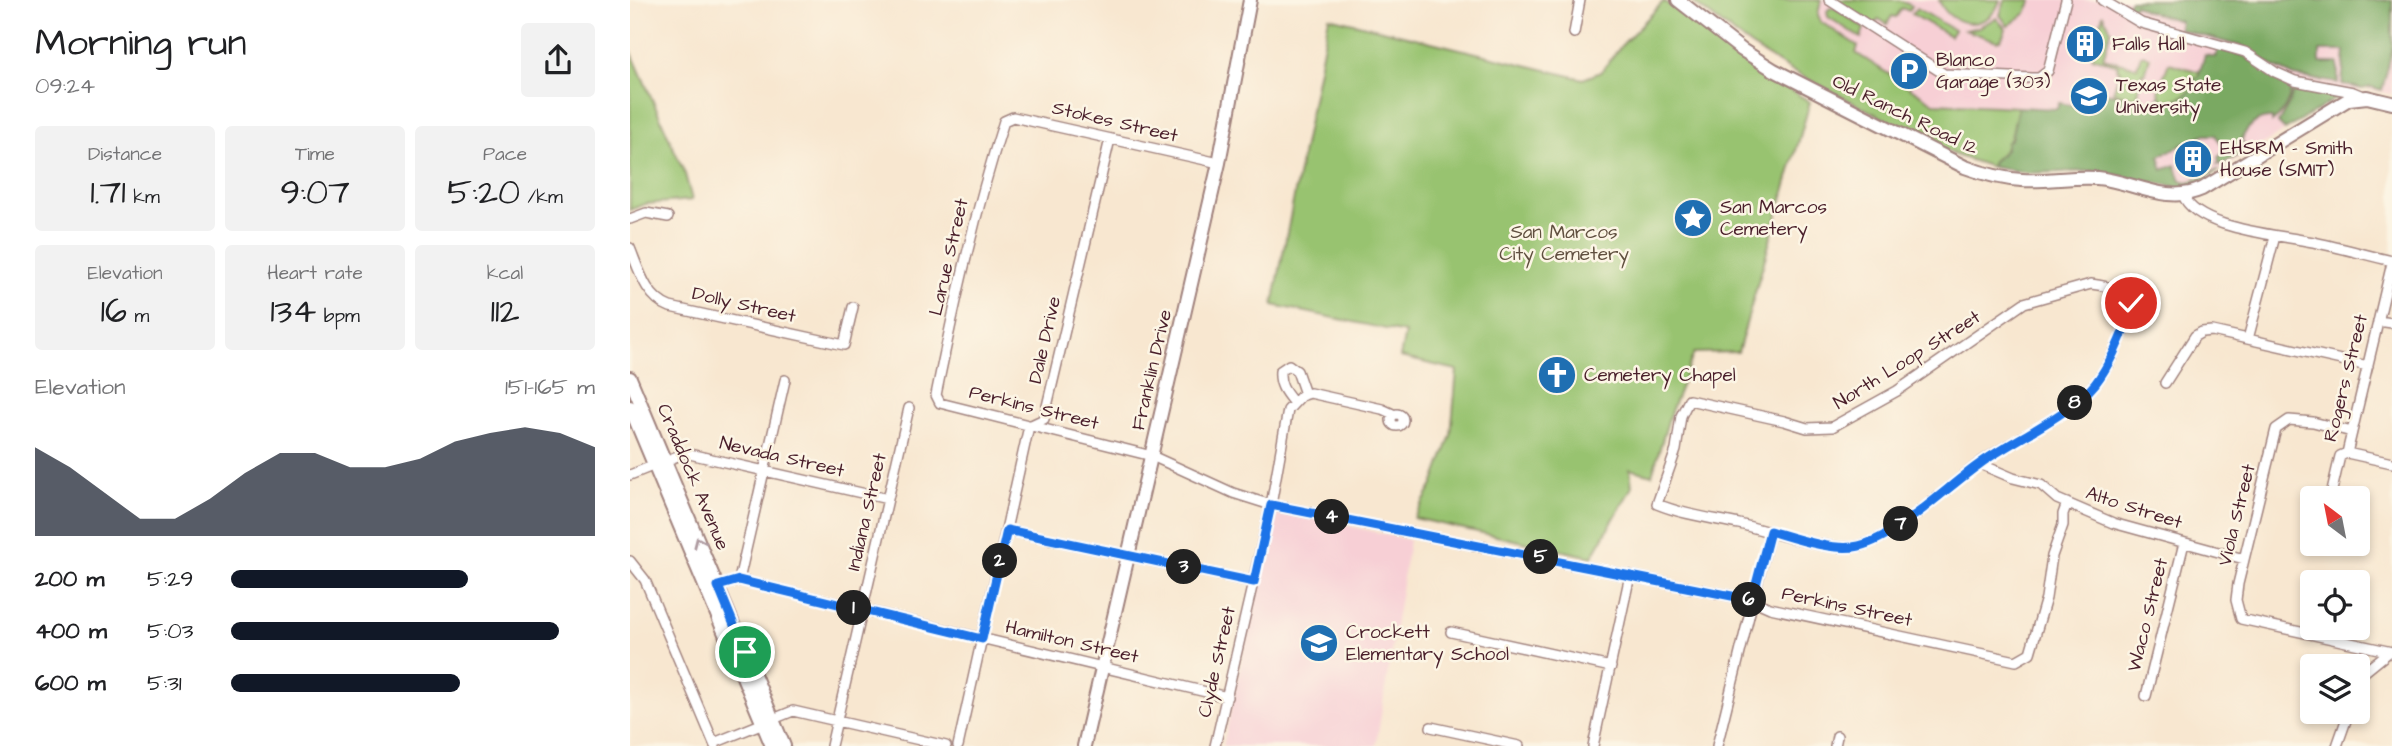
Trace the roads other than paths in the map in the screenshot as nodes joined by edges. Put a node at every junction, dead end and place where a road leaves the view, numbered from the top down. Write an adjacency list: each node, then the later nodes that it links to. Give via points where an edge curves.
1 (1250, 0): 12 (street, Franklin Drive)
2 (1580, 0): 7 (street)
3 (1678, 0): 13 (street, Old Ranch Road 12, via 1774,70 1965,167 2023,180 2099,178)
4 (1829, 0): 5 (street, via 1944,74 2032,78 2048,71)
5 (2066, 0)
6 (2102, 0): 8 (street, via 2141,23 2245,52 2291,79)
7 (1574, 33)
8 (2367, 97): 9 (street); 13 (street, via 2341,103 2202,189)
9 (2392, 103)
10 (1004, 121): 11 (street, Stokes Street, via 1013,117); 29 (street, Larue Street, via 967,252 936,395)
11 (1110, 139): 12 (street, Stokes Street); 33 (street, Dale Drive, via 1044,419)
12 (1219, 163): 36 (street, Franklin Drive)
13 (2183, 195): 16 (street, via 2194,209 2230,226)
14 (667, 216): 15 (street, via 646,213)
15 (630, 219)
16 (2275, 236): 18 (street); 22 (street)
17 (630, 248): 19 (street, Dolly Street, via 649,291 670,307 844,345)
18 (2392, 262): 20 (street, Rogers Street)
19 (853, 307)
20 (2378, 321): 21 (street); 23 (street, Rogers Street)
21 (2392, 323)
22 (2248, 339): 23 (street); 26 (street, via 2202,332)
23 (2368, 366): 34 (street, Rogers Street)
24 (630, 377): 37 (street, Craddock Avenue)
25 (785, 380): 40 (street)
26 (2165, 383)
27 (1305, 394): 28 (street); 28 (street, via 1297,371 1284,367 1279,380); 32 (street)
28 (1293, 402): 45 (street, Clyde Street)
29 (940, 403): 33 (street, Perkins Street)
30 (630, 407): 37 (street, Craddock Avenue)
31 (909, 408): 43 (street, Indiana Street)
32 (1393, 414)
33 (1029, 426): 36 (street, Perkins Street); 46 (street, Dale Drive)
34 (2352, 432): 35 (street, Rogers Street); 50 (street, Viola Street, via 2289,420 2276,429)
35 (2347, 453): 38 (street); 42 (street, Rogers Street, via 2340,456)
36 (1152, 456): 45 (street, Perkins Street); 49 (street, Franklin Drive)
37 (659, 463): 40 (street, Nevada Street, via 685,453); 41 (street, Nevada Street); 55 (street, Craddock Avenue)
38 (2392, 463)
39 (1980, 464): 44 (street, Alto Street, via 2041,485); 47 (street, via 1889,532 1857,547 1828,546); 47 (street, North Loop Street, via 2094,385 2133,308 2130,299 2091,284 2024,303 1896,391 1832,427 1807,428 1689,400 1657,504 1700,518)
40 (764, 471): 43 (street, Nevada Street); 53 (street)
41 (630, 475)
42 (2333, 486)
43 (888, 499): 57 (street, Indiana Street)
44 (2067, 503): 48 (street, Alto Street, via 2113,523); 56 (street, Perkins Street, via 2030,653 2016,661 1770,608)
45 (1271, 505): 52 (street, Perkins Street); 54 (street, Clyde Street)
46 (1007, 530): 49 (street); 59 (street, Dale Drive)
47 (1770, 531): 56 (street)
48 (2184, 543): 50 (street, Alto Street); 64 (street, Waco Street)
49 (1128, 555): 54 (street); 61 (street, Franklin Drive)
50 (2244, 559): 60 (street, Viola Street, via 2236,600 2241,619)
51 (630, 561): 71 (street, via 645,580)
52 (1630, 575): 56 (street, Perkins Street); 62 (street)
53 (739, 580): 55 (street, Hamilton Street); 57 (street, Hamilton Street)
54 (1254, 582): 65 (street, Clyde Street)
55 (712, 588): 66 (street, Craddock Avenue)
56 (1752, 600): 81 (street)
57 (863, 610): 59 (street, Hamilton Street); 67 (street, Indiana Street)
58 (1451, 632): 62 (street)
59 (982, 639): 61 (street, Hamilton Street); 76 (street, Dale Drive)
60 (2391, 652): 63 (street)
61 (1102, 666): 65 (street, Hamilton Street); 77 (street, Franklin Drive)
62 (1611, 667): 80 (street)
63 (2370, 668)
64 (2146, 696)
65 (1227, 697): 78 (street, Clyde Street)
66 (768, 720): 67 (street, via 793,711); 71 (street); 72 (street, Craddock Avenue); 73 (street, Craddock Avenue)
67 (837, 720): 74 (street, Indiana Street); 75 (street)
68 (2345, 724): 83 (street)
69 (1431, 727): 79 (street)
70 (1837, 736): 82 (street)
71 (715, 745)
72 (772, 746)
73 (784, 746)
74 (831, 746)
75 (946, 746)
76 (958, 746)
77 (1084, 746)
78 (1215, 746)
79 (1519, 746)
80 (1593, 746)
81 (1717, 746)
82 (1835, 746)
83 (2337, 746)

